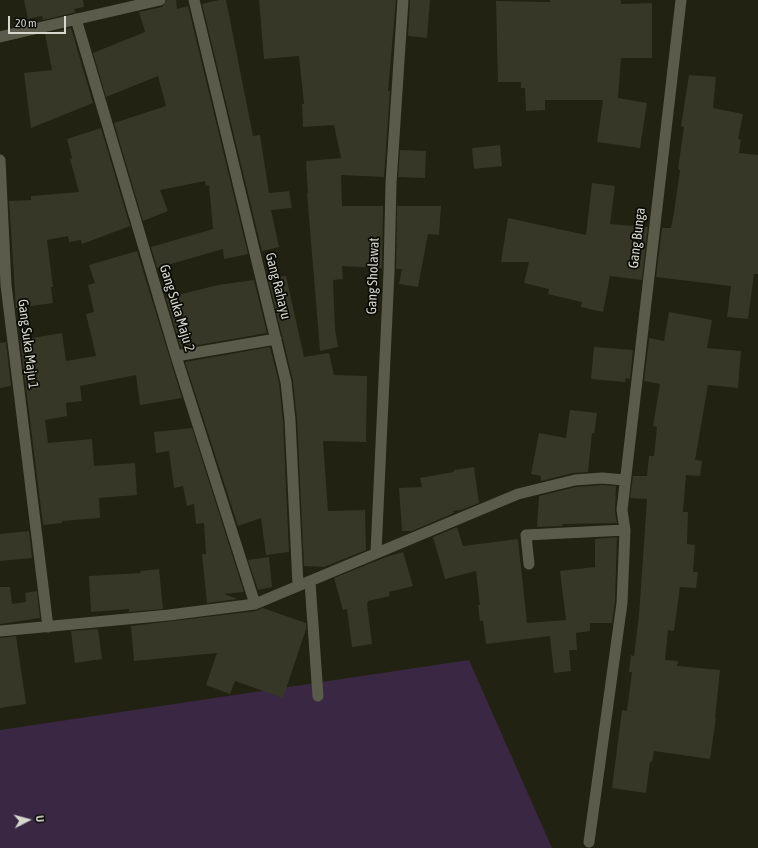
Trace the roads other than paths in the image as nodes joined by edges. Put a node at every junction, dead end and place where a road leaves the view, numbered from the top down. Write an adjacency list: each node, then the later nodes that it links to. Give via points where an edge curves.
1 (160, 0): 5 (street)
2 (194, 0): 8 (street, Gang Rahayu)
3 (403, 0): 12 (street, Gang Sholawat, via 391,183)
4 (681, 0): 10 (street, Gang Bunga)
5 (76, 18): 6 (street); 9 (street, Gang Suka Maju 2)
6 (0, 37)
7 (0, 160): 17 (street, Gang Suka Maju 1, via 6,286)
8 (276, 339): 9 (street); 15 (street, Gang Rahayu, via 286,382 290,420)
9 (176, 356): 16 (street, Gang Suka Maju 2)
10 (625, 480): 11 (street, Gang Bunga, via 622,510); 12 (street, via 575,480 518,494)
11 (625, 530): 13 (street, via 526,535); 20 (street, Gang Bunga, via 622,603)
12 (376, 552): 14 (street)
13 (528, 564)
14 (310, 582): 15 (street); 19 (street)
15 (298, 585): 16 (street)
16 (255, 604): 17 (street)
17 (48, 627): 18 (street)
18 (0, 631)
19 (318, 696)
20 (589, 842)

